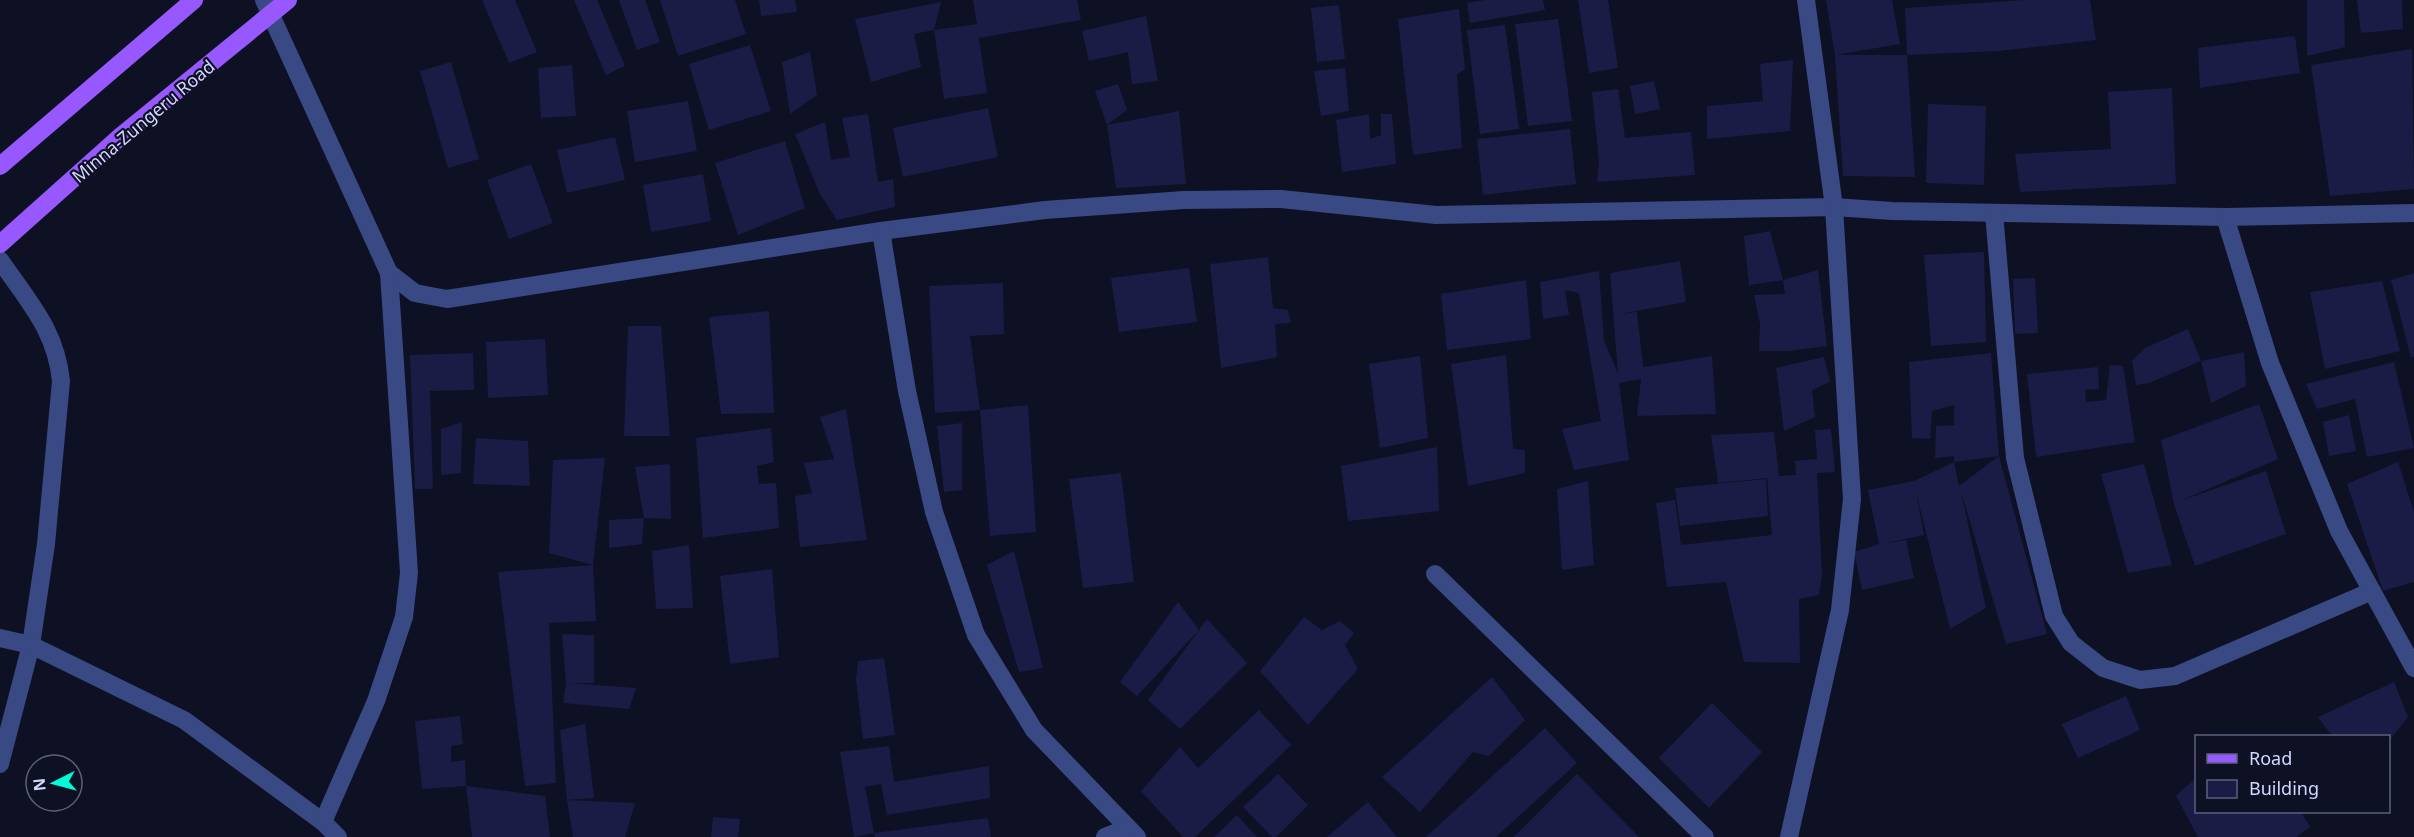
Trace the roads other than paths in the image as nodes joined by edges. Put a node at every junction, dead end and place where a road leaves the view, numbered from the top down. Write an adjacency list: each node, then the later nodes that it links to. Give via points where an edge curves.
1 (194, 0): 5 (main road)
2 (288, 0): 4 (main road, Minna-Zungeru Road)
3 (1806, 0): 6 (street)
4 (268, 7): 11 (main road, Minna-Zungeru Road); 13 (street)
5 (0, 166)
6 (1834, 207): 7 (street); 10 (street, via 1436,215 1281,199 1184,200 1045,210); 25 (street, via 1852,499 1840,610)
7 (1994, 213): 9 (street); 15 (street, via 2015,458 2054,616 2072,644 2103,668 2140,680 2175,676)
8 (2414, 213): 9 (street)
9 (2225, 217): 15 (street, via 2270,363 2339,531)
10 (881, 231): 13 (street, via 447,299 415,293); 21 (street, via 907,391 934,512 976,635 1034,730)
11 (0, 244)
12 (0, 260): 17 (street, via 50,333 61,381 46,544)
13 (389, 273): 20 (street, via 409,573 404,617 376,701)
14 (1435, 574): 24 (street)
15 (2372, 591): 18 (street)
16 (0, 638): 17 (street)
17 (31, 645): 19 (street); 20 (street, via 184,720)
18 (2414, 668)
19 (0, 764)
20 (323, 822): 22 (street)
21 (1132, 832): 23 (street)
22 (338, 837)
23 (1105, 837)
24 (1705, 837)
25 (1789, 837)

